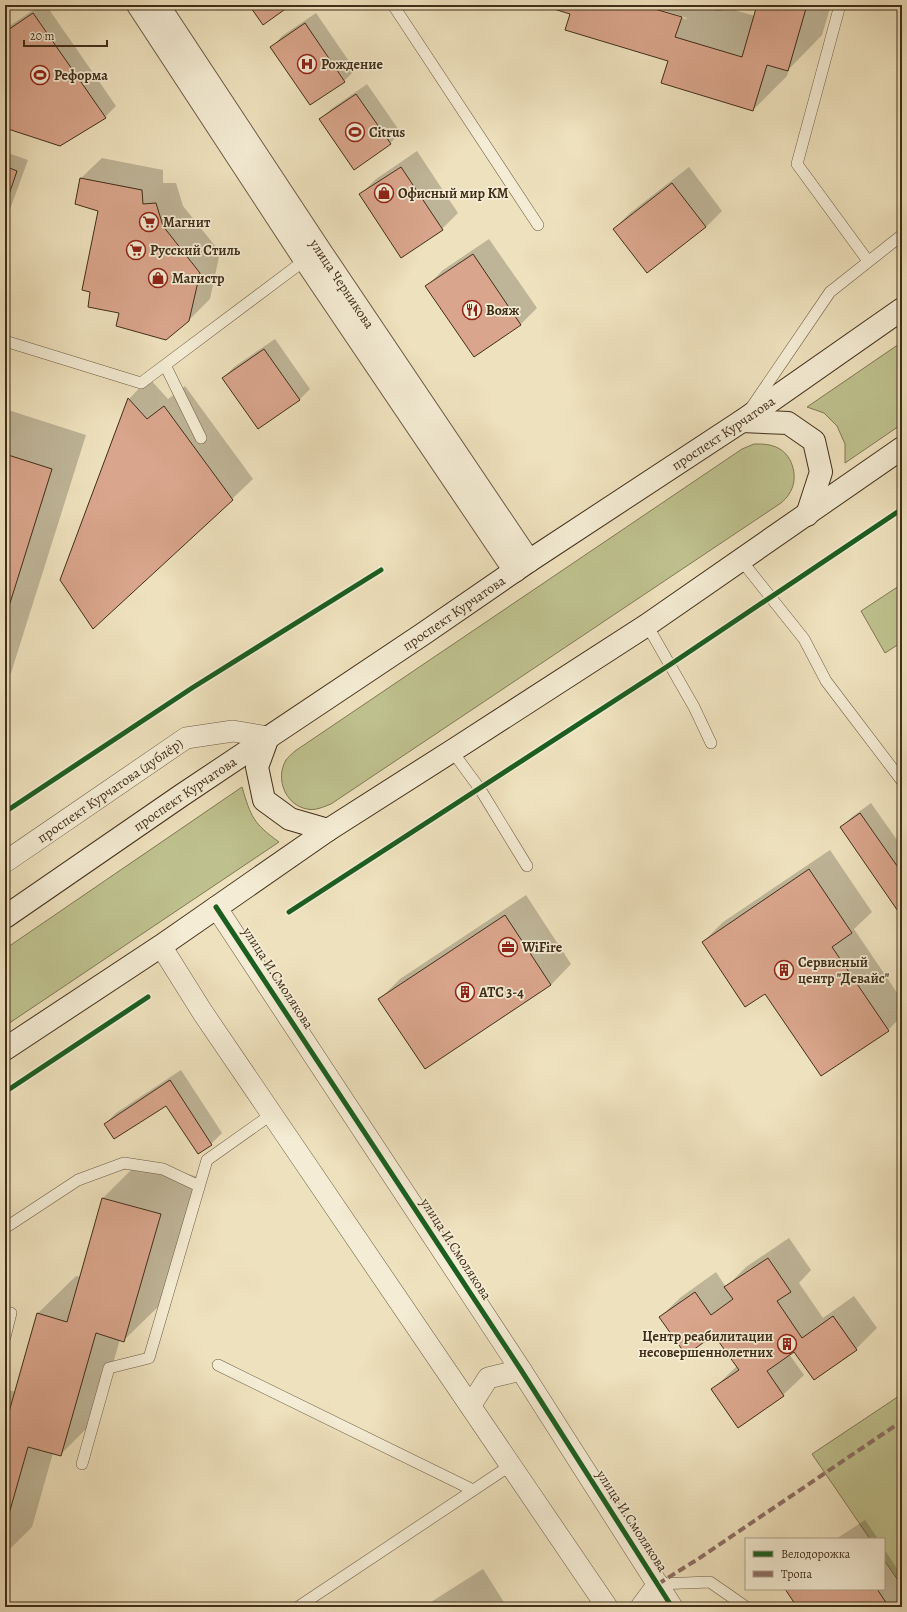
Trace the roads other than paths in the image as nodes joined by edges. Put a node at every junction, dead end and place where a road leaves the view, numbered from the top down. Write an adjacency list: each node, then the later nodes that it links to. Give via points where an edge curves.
1 (138, 5): 7 (main road, улица Черникова)
2 (158, 5): 17 (main road, улица Черникова, via 321,252)
3 (393, 5): 5 (lane)
4 (840, 5): 8 (lane, via 797,164)
5 (538, 225)
6 (902, 235): 8 (lane)
7 (305, 260): 11 (lane); 17 (main road, улица Черникова)
8 (868, 261): 12 (lane, via 830,292)
9 (902, 309): 12 (main road, проспект Курчатова)
10 (5, 341): 11 (lane, via 141,383)
11 (165, 365): 13 (lane)
12 (742, 421): 15 (main road, via 788,423 814,441 821,472); 17 (main road, проспект Курчатова)
13 (201, 438)
14 (902, 448): 15 (main road)
15 (807, 515): 16 (main road)
16 (741, 560): 18 (main road); 22 (lane, via 804,639 826,681)
17 (522, 566): 19 (main road, проспект Курчатова)
18 (648, 625): 20 (lane, via 694,707); 21 (main road)
19 (268, 737): 23 (main road, via 257,767 264,800 290,819); 24 (street, проспект Курчатова (дублёр), via 233,731 186,738); 27 (main road, проспект Курчатова)
20 (710, 743)
21 (452, 751): 23 (main road); 25 (lane, via 480,789)
22 (902, 781)
23 (328, 830): 26 (main road)
24 (5, 862)
25 (527, 866)
26 (216, 907): 28 (main road); 36 (street, улица И.Смолякова)
27 (5, 917)
28 (161, 946): 29 (main road); 30 (street)
29 (5, 1049)
30 (272, 1114): 31 (lane, via 207,1160); 37 (street)
31 (199, 1186): 32 (lane, via 163,1169 124,1163 78,1180); 38 (lane, via 149,1358 109,1368)
32 (5, 1228)
33 (11, 1313): 34 (lane)
34 (5, 1337)
35 (218, 1366): 40 (lane)
36 (520, 1370): 37 (street, via 488,1378); 41 (street, улица И.Смолякова)
37 (471, 1405): 39 (street)
38 (82, 1464)
39 (510, 1465): 40 (lane); 43 (street)
40 (473, 1490): 42 (lane)
41 (658, 1584): 44 (street); 45 (street, улица И.Смолякова); 46 (lane, via 710,1582)
42 (298, 1607)
43 (607, 1607)
44 (641, 1607)
45 (672, 1607)
46 (746, 1607)

